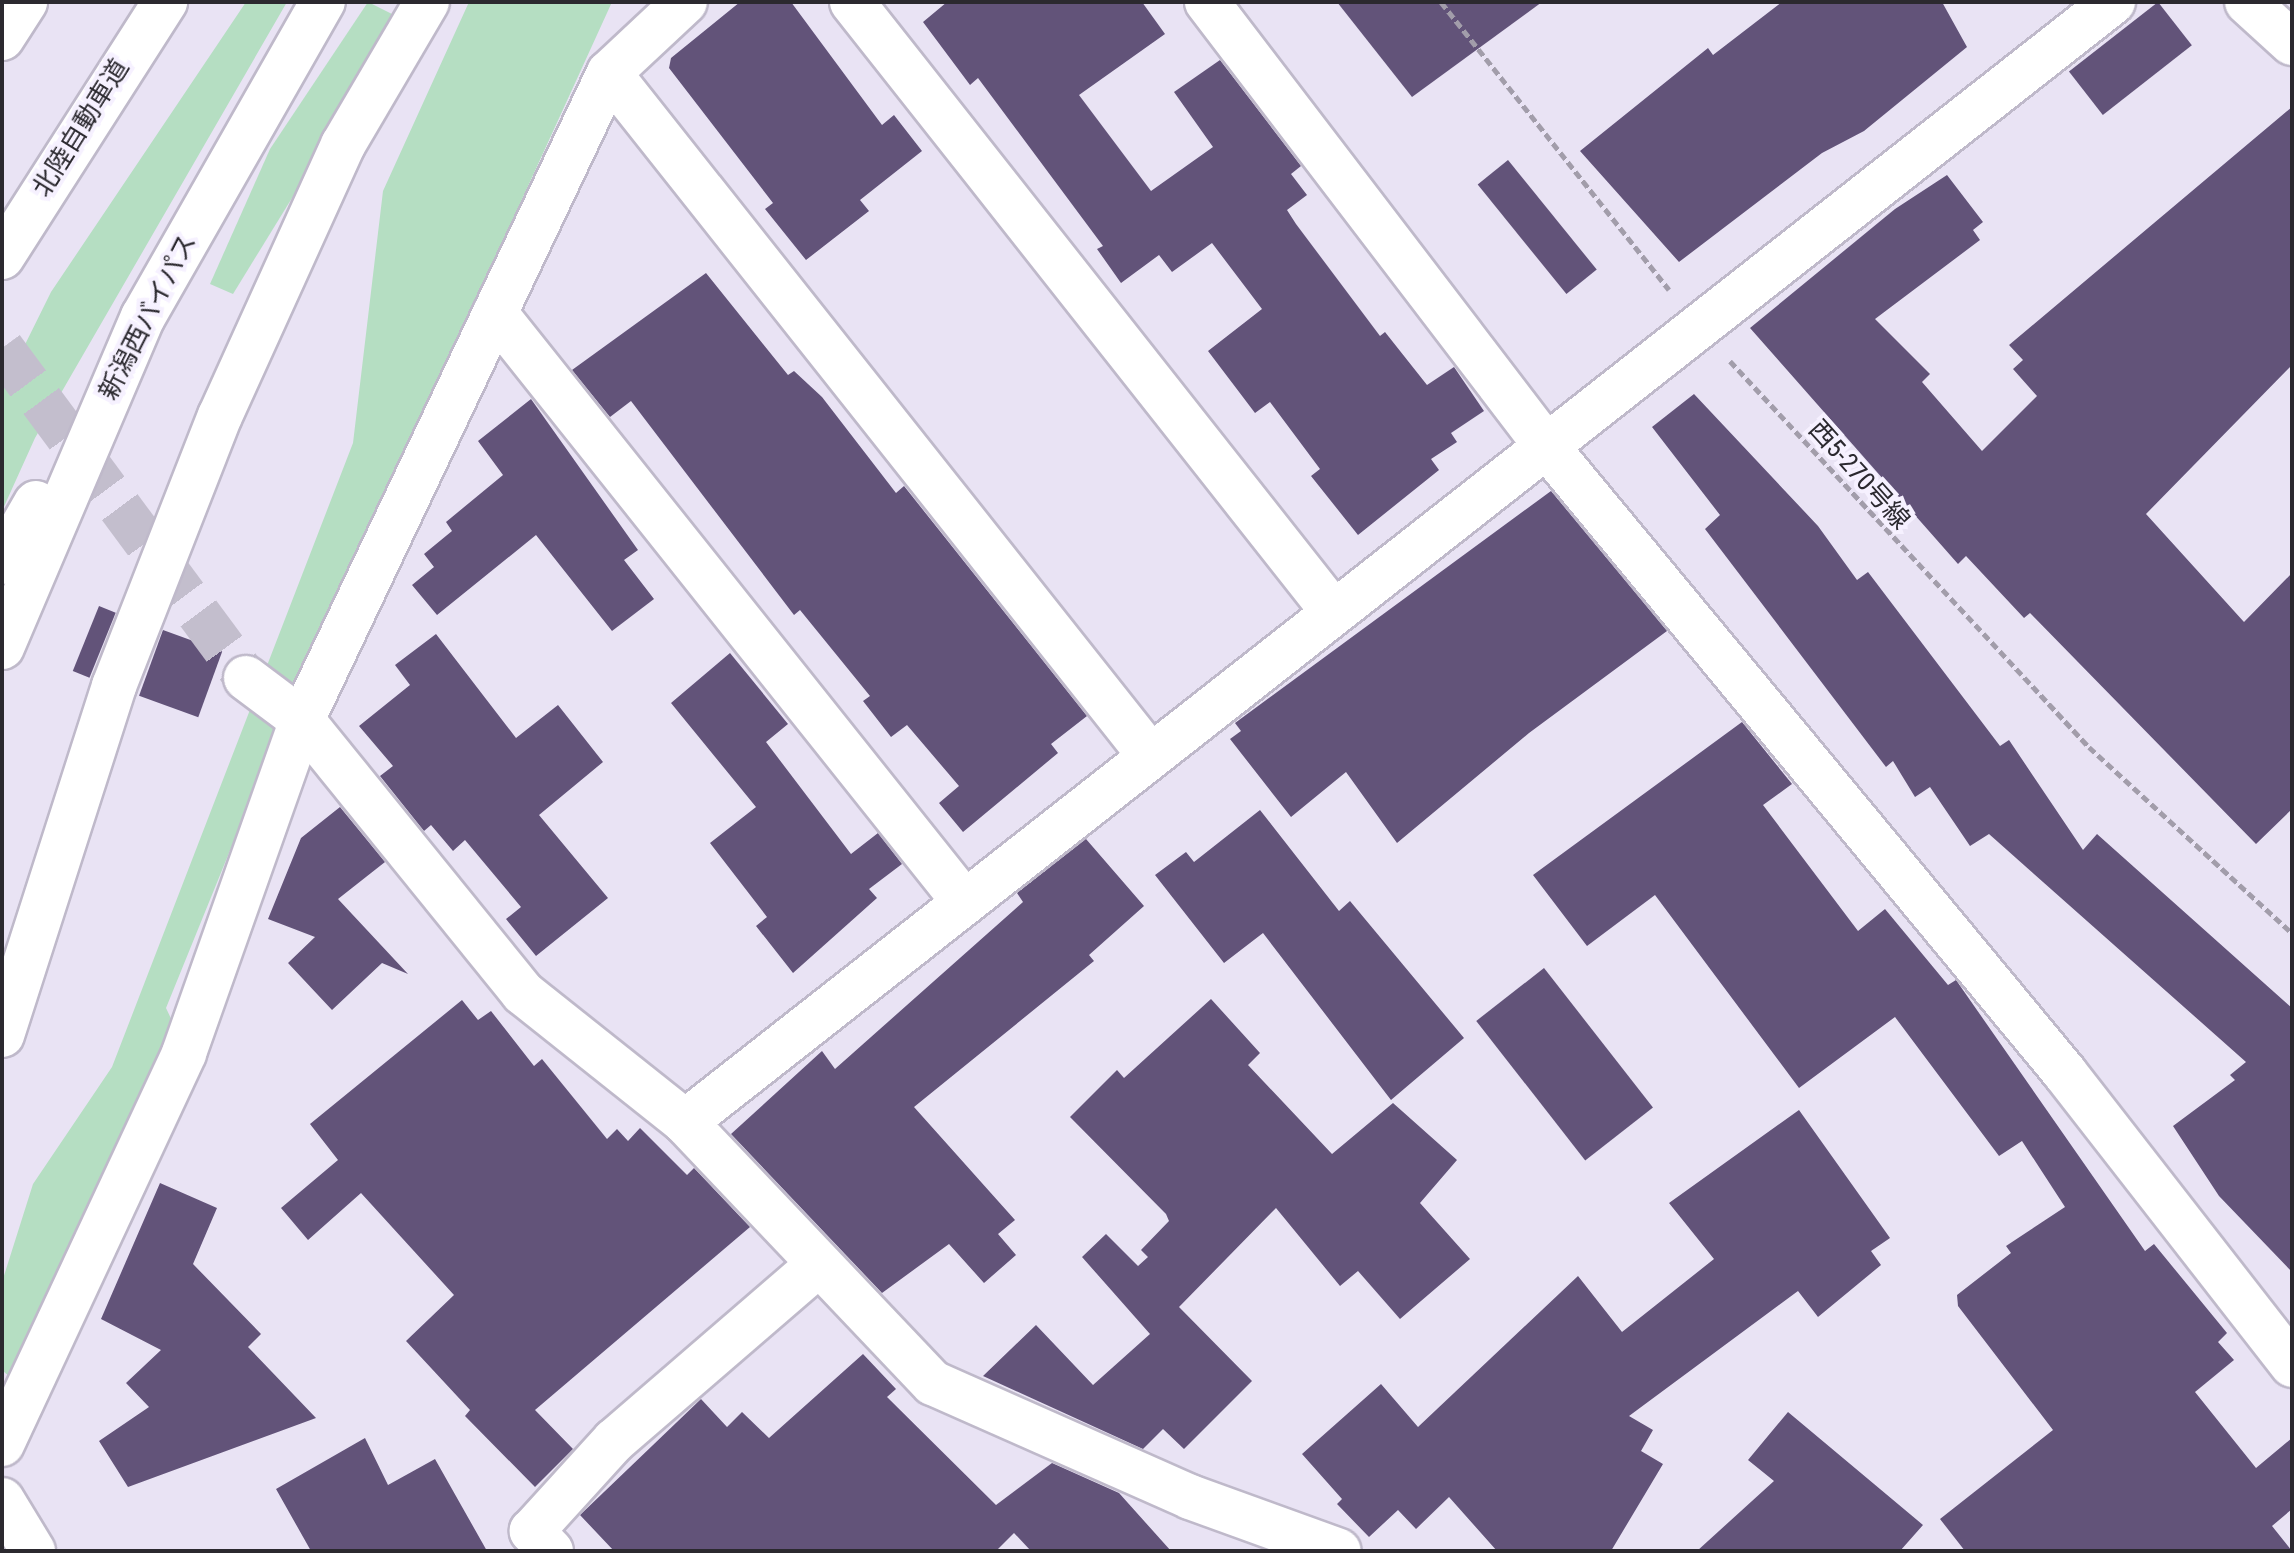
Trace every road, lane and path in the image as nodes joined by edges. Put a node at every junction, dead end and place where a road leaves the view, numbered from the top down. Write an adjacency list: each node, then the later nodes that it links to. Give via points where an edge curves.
1 (25, 2): 11 (main road)
2 (165, 2): 14 (main road, 北陸自動車道)
3 (323, 2): 16 (main road, 新潟西バイパス)
4 (427, 2): 27 (main road, via 343,145 220,416 114,686)
5 (685, 2): 13 (main road)
6 (852, 2): 20 (main road)
7 (1207, 2): 18 (main road)
8 (1441, 2): 17 (path, 西5-270号線)
9 (2113, 2): 17 (main road)
10 (2247, 2): 12 (main road)
11 (2, 38)
12 (2292, 43)
13 (609, 73): 15 (main road); 24 (main road)
14 (2, 257)
15 (495, 313): 23 (main road); 25 (main road)
16 (143, 317): 19 (main road); 21 (main road, 新潟西バイパス)
17 (1700, 327): 18 (main road); 26 (path, 西5-270号線, via 2078,736)
18 (1543, 442): 20 (main road); 30 (main road, via 2015,1011)
19 (2, 562)
20 (1331, 609): 24 (main road)
21 (2, 647)
22 (246, 678): 23 (main road)
23 (302, 720): 28 (main road, via 523,993); 31 (main road, via 184,1053)
24 (1148, 753): 25 (main road)
25 (962, 899): 28 (main road)
26 (2292, 933)
27 (2, 1035)
28 (685, 1122): 29 (main road)
29 (818, 1265): 33 (main road, via 614,1441); 35 (main road, via 933,1383 1190,1497)
30 (2292, 1365)
31 (2, 1444)
32 (2, 1500): 34 (main road)
33 (529, 1544)
34 (33, 1551)
35 (1339, 1551)

